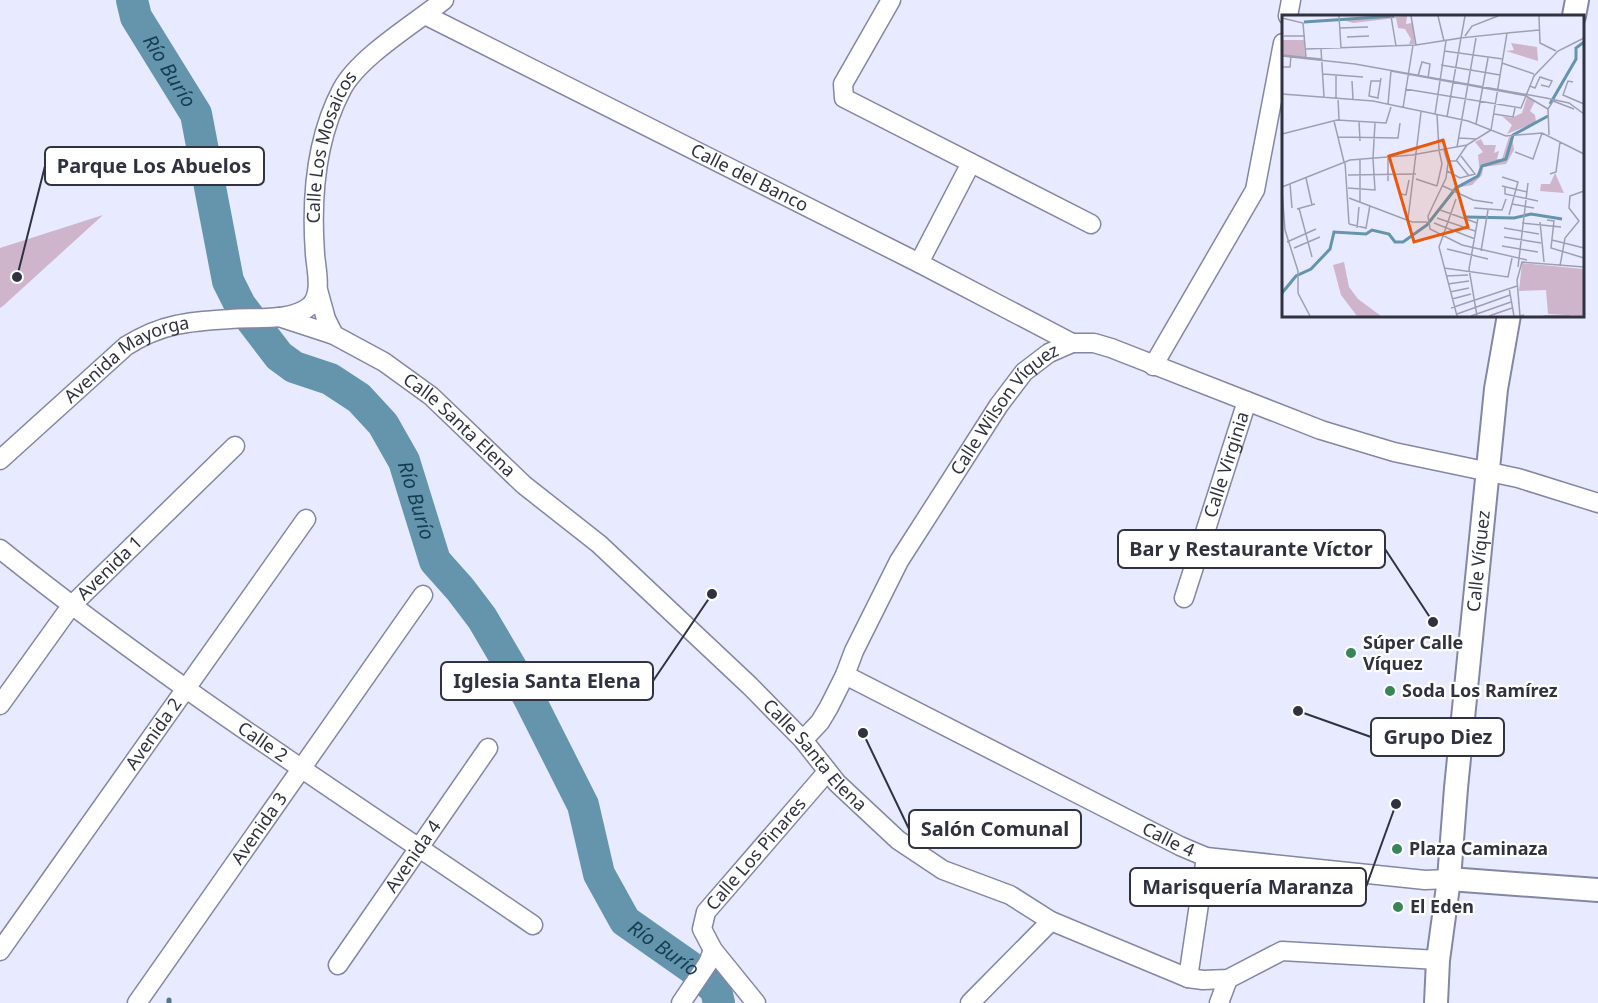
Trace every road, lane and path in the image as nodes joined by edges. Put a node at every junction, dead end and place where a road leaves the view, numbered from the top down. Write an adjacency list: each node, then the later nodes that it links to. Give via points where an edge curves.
1 (444, 0): 5 (street, Calle Los Mosaicos)
2 (891, 0): 9 (street, via 843,84 844,98)
3 (1291, 0): 6 (street)
4 (1577, 0): 7 (main road)
5 (425, 15): 11 (street, Calle del Banco); 12 (street, Calle Los Mosaicos, via 366,59 341,89 321,150 314,198)
6 (1288, 15)
7 (1574, 15)
8 (1282, 48): 17 (street, via 1255,190)
9 (971, 163): 10 (street); 11 (street)
10 (1091, 224)
11 (919, 263): 16 (street, Calle del Banco)
12 (318, 290): 14 (street, via 315,300 303,311); 15 (street, Calle Los Mosaicos)
13 (1509, 316): 21 (main road, Calle Víquez)
14 (279, 317): 15 (street, Calle Santa Elena); 20 (street, Avenida Mayorga, via 176,325 147,333 126,346)
15 (334, 335): 31 (street, Calle Santa Elena, via 384,362 431,396 524,485 599,544)
16 (1072, 343): 17 (street, Calle Wilson Víquez, via 1094,343); 28 (street, Calle Wilson Víquez, via 1049,353 1024,372 999,405 899,561)
17 (1153, 366): 18 (street, Calle Wilson Víquez)
18 (1247, 401): 21 (street, Calle Wilson Víquez, via 1321,430 1394,452); 26 (street, Calle Virginia)
19 (235, 446): 27 (street, Avenida 1)
20 (0, 460)
21 (1487, 471): 22 (street, Calle Wilson Víquez); 37 (main road, Calle Víquez)
22 (1598, 503)
23 (306, 519): 29 (street, Avenida 2)
24 (0, 549): 27 (street, Calle 2)
25 (423, 595): 33 (street, Avenida 3)
26 (1184, 598)
27 (70, 606): 29 (street, Calle 2); 30 (street, Avenida 1)
28 (846, 675): 31 (street, Calle Wilson Víquez, via 820,722); 36 (street, Calle 4)
29 (186, 688): 33 (street, Calle 2); 41 (street, Avenida 2)
30 (0, 705)
31 (803, 740): 34 (street, Calle Santa Elena)
32 (488, 748): 35 (street, Avenida 4)
33 (301, 767): 35 (street, Calle 2); 48 (street, Avenida 3)
34 (827, 772): 39 (street, Calle Santa Elena, via 898,840 943,870 1010,895); 42 (street, Calle Los Pinares, via 706,912 702,928)
35 (420, 848): 40 (street, Calle 2); 44 (street, Avenida 4)
36 (1206, 857): 37 (street, Calle 4, via 1425,880); 45 (street)
37 (1449, 879): 38 (main road, Calle 4); 43 (main road, Calle Víquez)
38 (1598, 891)
39 (1051, 921): 45 (street, Calle Santa Elena); 50 (street)
40 (533, 925)
41 (0, 951)
42 (710, 956): 47 (street); 49 (street)
43 (1438, 960): 46 (street, Calle Santa Elena, via 1282,951); 52 (main road, Calle Víquez)
44 (338, 964)
45 (1188, 978): 46 (street, Calle Santa Elena)
46 (1228, 979): 51 (street)
47 (681, 1002)
48 (137, 1003)
49 (756, 1003)
50 (970, 1003)
51 (1219, 1003)
52 (1436, 1003)

